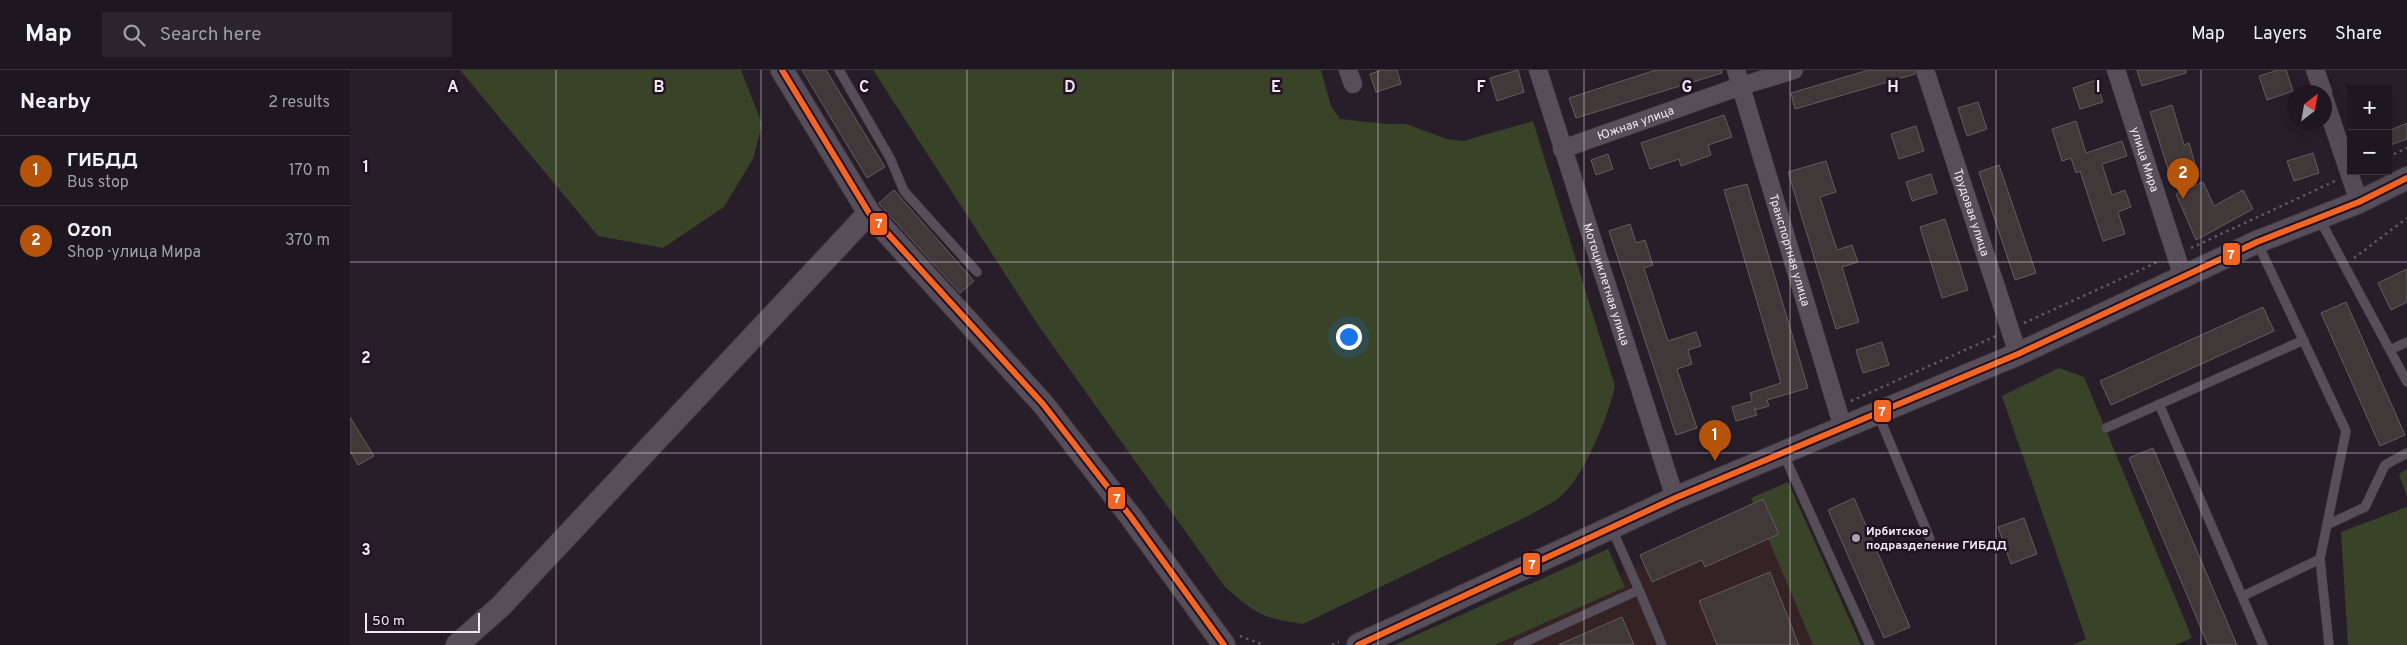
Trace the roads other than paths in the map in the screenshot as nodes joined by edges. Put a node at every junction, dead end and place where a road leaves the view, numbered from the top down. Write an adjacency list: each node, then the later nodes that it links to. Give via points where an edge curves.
1 (782, 70): 14 (street)
2 (839, 70): 17 (lane, via 890,158 904,191)
3 (1538, 70): 11 (street, Мотоциклетная улица)
4 (1794, 70): 8 (street, Южная улица)
5 (1925, 70): 22 (street, Трудовая улица)
6 (2116, 70): 18 (street, улица Мира)
7 (2315, 70): 9 (street)
8 (1738, 78): 11 (street, Южная улица); 26 (street, Транспортная улица)
9 (2320, 85)
10 (2332, 122): 13 (street)
11 (1562, 149): 30 (street, Мотоциклетная улица)
12 (2407, 178): 13 (street)
13 (2359, 202): 15 (street)
14 (869, 212): 37 (street, via 501,606); 38 (street, via 1043,404 1131,517)
15 (2319, 218): 16 (street); 21 (lane)
16 (2257, 242): 18 (street); 19 (lane)
17 (977, 272)
18 (2183, 277): 22 (street)
19 (2304, 340): 24 (lane); 31 (lane, via 2346,431)
20 (2407, 342): 21 (lane)
21 (2390, 350): 23 (lane)
22 (2018, 354): 25 (street)
23 (2407, 382)
24 (2159, 404): 27 (lane); 36 (lane)
25 (1878, 414): 26 (street); 33 (lane)
26 (1839, 418): 28 (street)
27 (2106, 428)
28 (1783, 452): 30 (street); 42 (lane)
29 (2407, 453): 31 (lane, via 2385,465 2365,507)
30 (1675, 498): 32 (street)
31 (2327, 525): 34 (lane)
32 (1611, 528): 35 (lane); 39 (street)
33 (1930, 539)
34 (2320, 559): 36 (lane); 44 (lane)
35 (1639, 590): 40 (lane); 41 (lane)
36 (2243, 596): 43 (lane)
37 (457, 645)
38 (1224, 645)
39 (1358, 645)
40 (1518, 645)
41 (1662, 645)
42 (1870, 645)
43 (2263, 645)
44 (2330, 645)

